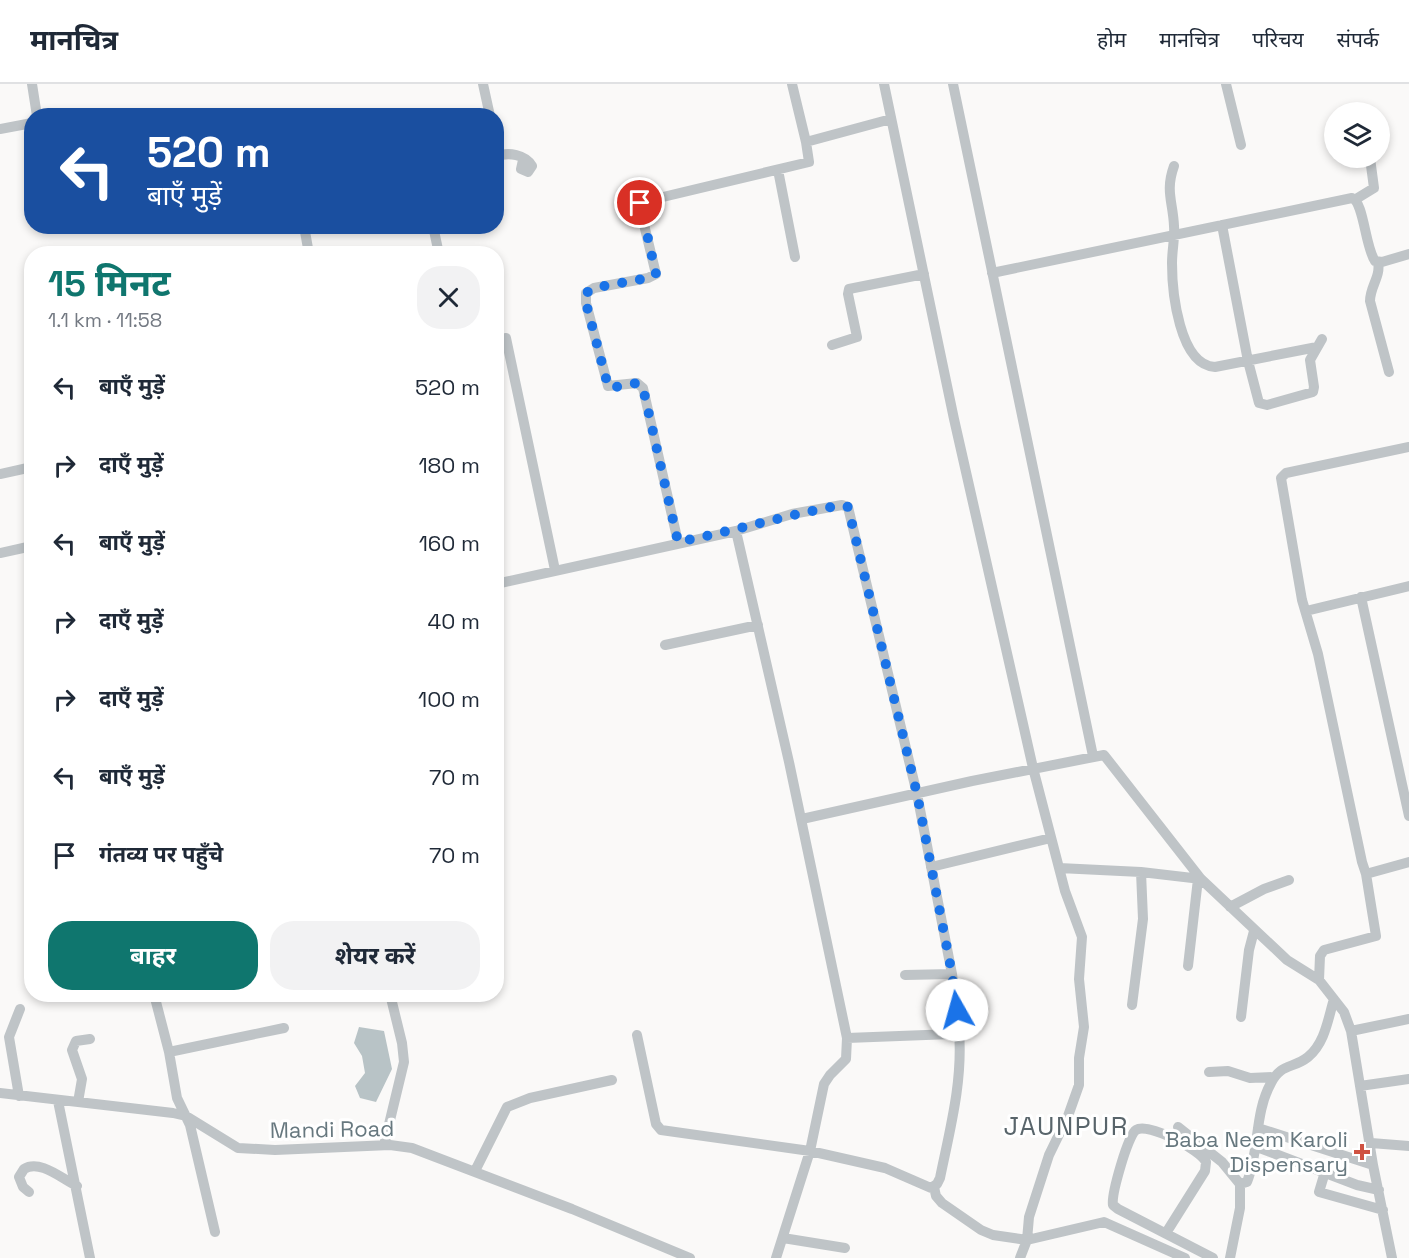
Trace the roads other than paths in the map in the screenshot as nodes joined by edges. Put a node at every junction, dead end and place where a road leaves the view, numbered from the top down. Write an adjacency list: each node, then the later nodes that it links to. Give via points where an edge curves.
1 (32, 84): 7 (street)
2 (483, 84): 8 (street)
3 (792, 84): 12 (street)
4 (884, 84): 9 (street)
5 (953, 84): 25 (street)
6 (1226, 84): 13 (street)
7 (36, 108)
8 (488, 108)
9 (891, 119): 12 (street); 26 (street)
10 (24, 124): 11 (street)
11 (0, 129)
12 (806, 142): 18 (street, via 809,162)
13 (1241, 145)
14 (504, 153): 15 (street)
15 (523, 160)
16 (1174, 166): 21 (street, via 1168,190)
17 (1371, 168): 19 (street, via 1374,188)
18 (778, 170): 23 (street); 35 (street, via 641,202 656,274 586,293 608,386 637,383 643,388)
19 (1356, 198): 20 (street); 24 (street, via 1370,254)
20 (1222, 225): 21 (street); 29 (street)
21 (1174, 234): 25 (street); 29 (street, via 1173,282 1190,350 1210,366)
22 (1409, 254): 24 (street)
23 (795, 257)
24 (1378, 262): 30 (street, via 1379,274 1370,301)
25 (993, 273): 45 (street)
26 (924, 274): 28 (street, via 849,289 856,337); 46 (street)
27 (506, 338): 38 (street)
28 (832, 345)
29 (1248, 361): 29 (street, via 1257,400 1267,405 1313,392 1310,360 1319,343)
30 (1389, 372)
31 (1409, 447): 42 (street, via 1282,475)
32 (24, 469): 33 (street)
33 (0, 474)
34 (736, 531): 35 (street); 43 (street); 47 (street, via 792,514 848,507)
35 (678, 542): 38 (street)
36 (24, 548): 37 (street)
37 (0, 553)
38 (555, 570): 39 (street)
39 (504, 582)
40 (1409, 586): 41 (street)
41 (1361, 597): 42 (street); 48 (street)
42 (1306, 611): 55 (street)
43 (758, 625): 44 (street); 49 (street)
44 (665, 645)
45 (1093, 756): 46 (street); 56 (street, via 1104,755)
46 (1033, 768): 47 (street); 50 (street)
47 (917, 794): 49 (street); 52 (street)
48 (1409, 816)
49 (801, 819): 75 (street)
50 (1051, 838): 52 (street); 53 (street)
51 (1409, 862): 55 (street)
52 (931, 867): 61 (street)
53 (1059, 868): 54 (street); 107 (street, via 1082,937 1079,979 1084,1027 1079,1084 1049,1155 1029,1217)
54 (1142, 872): 56 (street); 67 (street, via 1143,919)
55 (1366, 874): 63 (street, via 1376,936 1324,950)
56 (1200, 879): 58 (street); 60 (street)
57 (1289, 880): 58 (street, via 1264,888)
58 (1230, 908): 59 (street)
59 (1254, 931): 63 (street, via 1287,960); 69 (street, via 1248,950)
60 (1188, 966)
61 (952, 974): 62 (street); 72 (street)
62 (905, 975)
63 (1319, 980): 64 (street)
64 (1334, 999): 73 (street); 79 (street, via 1316,1049)
65 (156, 1002): 77 (street)
66 (392, 1002): 91 (street, via 404,1062)
67 (1132, 1005)
68 (20, 1009): 84 (street, via 9,1037)
69 (1241, 1017)
70 (1409, 1019): 73 (street)
71 (284, 1028): 77 (street)
72 (959, 1031): 75 (street); 100 (street, via 956,1101 940,1178)
73 (1351, 1031): 82 (street)
74 (637, 1035): 94 (street, via 658,1129)
75 (847, 1038): 94 (street, via 846,1059 824,1084)
76 (90, 1039): 86 (street, via 76,1041 72,1047 82,1079)
77 (169, 1052): 87 (street, via 177,1098)
78 (1209, 1072): 79 (street)
79 (1274, 1077): 89 (street, via 1262,1104)
80 (1409, 1079): 82 (street)
81 (612, 1080): 96 (street, via 507,1107)
82 (1360, 1086): 90 (street)
83 (0, 1093): 84 (street, Mandi Road)
84 (19, 1096): 85 (street, Mandi Road)
85 (58, 1101): 86 (street, Mandi Road); 99 (street)
86 (78, 1102): 87 (street, Mandi Road, via 148,1108)
87 (186, 1116): 91 (street, Mandi Road, via 238,1148); 104 (street)
88 (1179, 1127): 98 (street, via 1222,1162)
89 (1258, 1128): 93 (street); 95 (street)
90 (1371, 1143): 92 (street); 95 (street)
91 (384, 1145): 96 (street, Mandi Road, via 412,1148)
92 (1409, 1146)
93 (1257, 1147): 97 (street); 98 (street, via 1247,1182)
94 (810, 1152): 100 (street, via 885,1168 924,1187); 106 (street)
95 (1373, 1166): 101 (street)
96 (475, 1171): 110 (street, Mandi Road)
97 (1325, 1172): 101 (street); 103 (street, via 1319,1192)
98 (1240, 1184): 115 (street, via 1240,1208)
99 (77, 1186): 102 (street, via 43,1167 28,1166 19,1177); 109 (street)
100 (934, 1187): 107 (street, via 942,1203 981,1230)
101 (1379, 1190): 103 (street)
102 (29, 1192)
103 (1383, 1210): 116 (street)
104 (214, 1232)
105 (1166, 1233): 105 (street, via 1118,1209 1112,1201 1129,1142 1139,1129 1151,1129 1180,1142 1206,1162 1205,1171); 114 (street)
106 (783, 1238): 108 (street); 111 (street)
107 (1027, 1240): 112 (street); 113 (street, via 1104,1222)
108 (845, 1248)
109 (90, 1258)
110 (690, 1258)
111 (776, 1258)
112 (1020, 1258)
113 (1185, 1258)
114 (1214, 1258)
115 (1230, 1258)
116 (1392, 1258)

